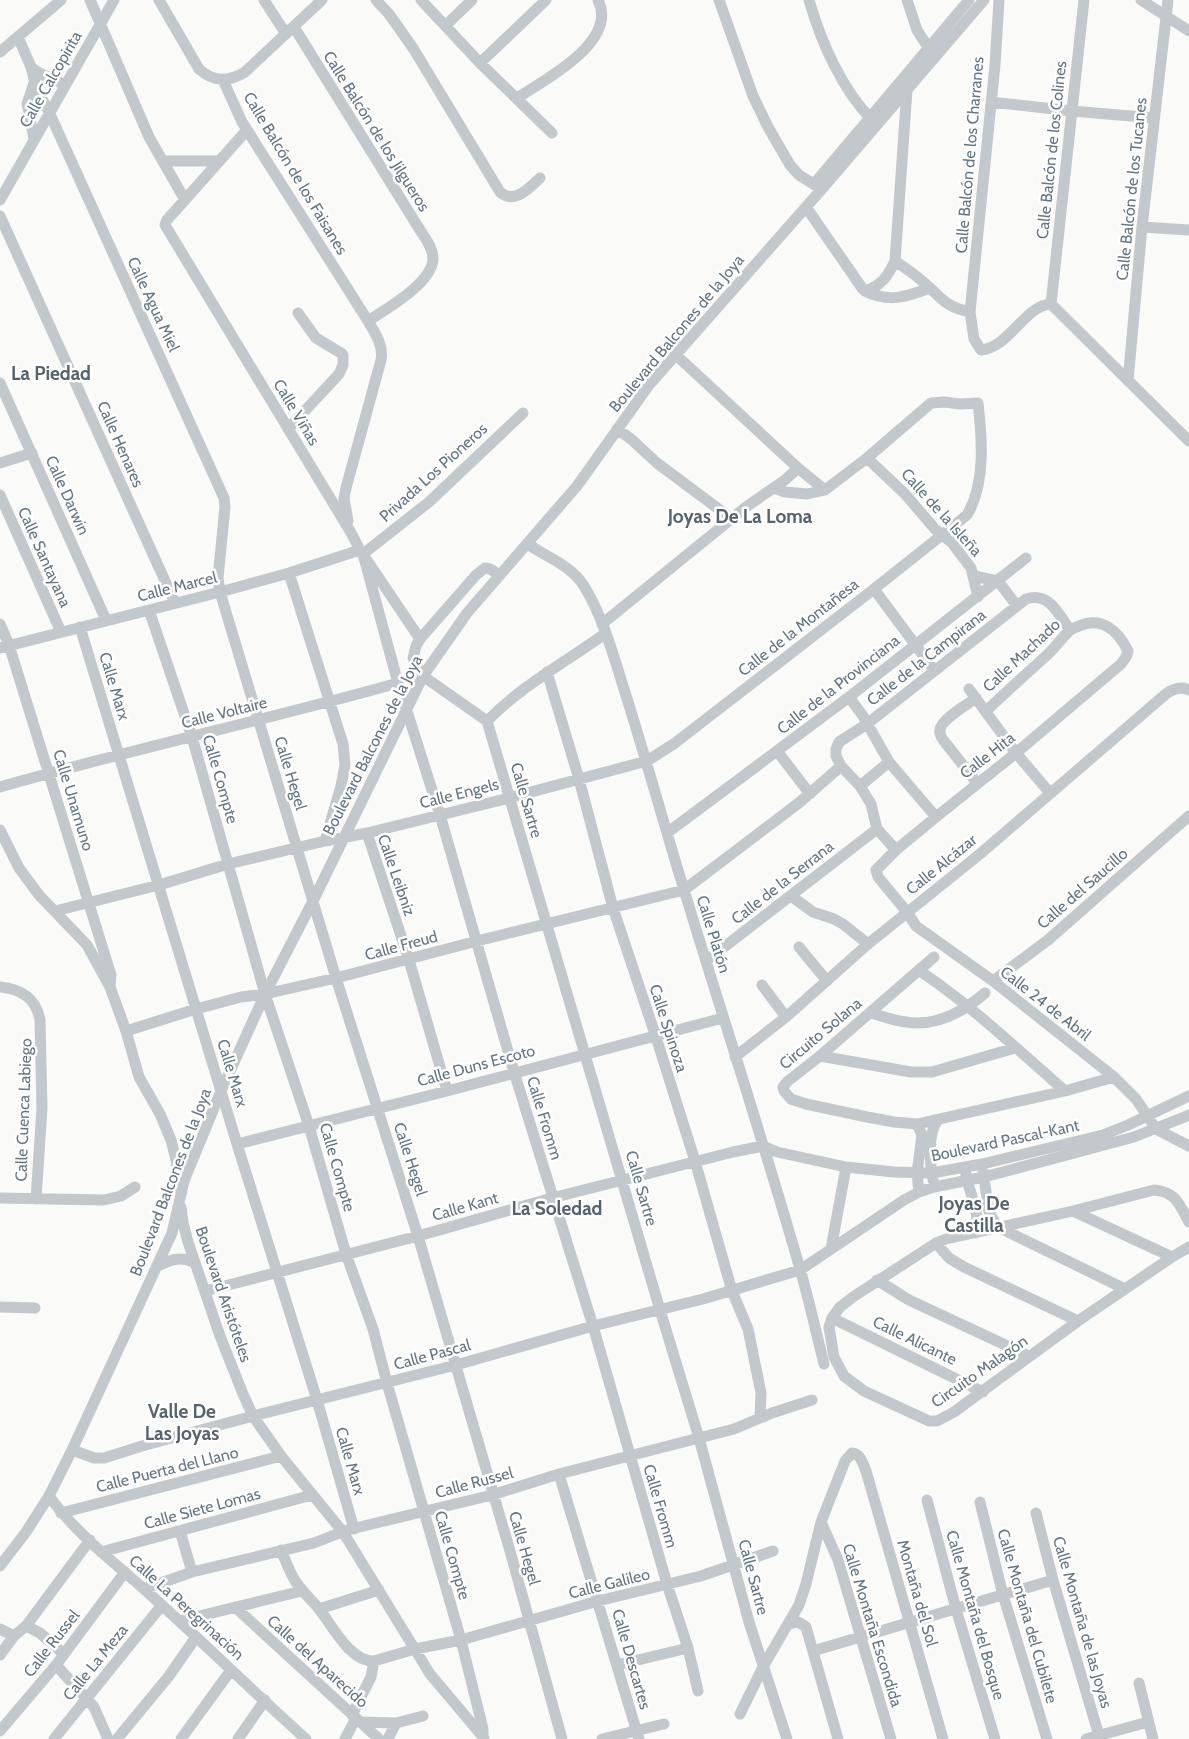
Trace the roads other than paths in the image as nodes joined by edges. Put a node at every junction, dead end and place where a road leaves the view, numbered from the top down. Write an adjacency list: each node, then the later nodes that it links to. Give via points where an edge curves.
1 (90, 0): 22 (street)
2 (114, 0): 22 (street, Calle Calcopirita)
3 (159, 0): 31 (street, via 199,69 209,77)
4 (264, 0): 24 (street, Calle Balcón de los Jilgueros)
5 (322, 0): 24 (street)
6 (376, 0): 46 (street, via 413,48 497,188 512,197 521,194)
7 (421, 0): 23 (street)
8 (472, 0): 23 (street)
9 (546, 0): 29 (street)
10 (598, 0): 35 (street, via 602,18 589,45 570,63)
11 (719, 0): 47 (street, via 753,96 768,127 790,165)
12 (809, 0): 40 (street, via 828,53 855,99)
13 (907, 0): 28 (street, via 917,30)
14 (969, 0): 28 (street, Boulevard Balcones de la Joya)
15 (984, 0): 28 (street, Boulevard Balcones de la Joya)
16 (999, 0): 36 (street, Calle Balcón de los Charranes)
17 (1084, 0): 37 (street, Calle Balcón de los Colines)
18 (1141, 0): 21 (street)
19 (1168, 0): 21 (street, Calle Balcón de los Tucanes)
20 (55, 2): 26 (street)
21 (1166, 16): 25 (street); 39 (street, Calle Balcón de los Tucanes)
22 (101, 24): 33 (street, Calle Calcopirita); 44 (street, via 139,116)
23 (446, 25): 29 (street)
24 (290, 30): 31 (street, via 245,72); 60 (street, Calle Balcón de los Jilgueros, via 432,252 433,262 420,283)
25 (1189, 31)
26 (18, 37): 27 (street); 30 (street, Calle Agua Miel)
27 (0, 52)
28 (931, 53): 34 (street, Boulevard Balcones de la Joya); 40 (street, Boulevard Balcones de la Joya)
29 (480, 63): 35 (street)
30 (31, 67): 32 (street, Calle Agua Miel); 33 (street, via 38,74 56,78)
31 (222, 80): 41 (street, Calle Balcón de los Faisanes)
32 (34, 83): 38 (street, Calle Agua Miel); 43 (street, via 27,104)
33 (64, 86): 38 (street, Calle Calcopirita)
34 (906, 90): 40 (street, Boulevard Balcones de la Joya); 54 (street)
35 (516, 98): 42 (street)
36 (992, 102): 37 (street); 58 (street, Calle Balcón de los Charranes)
37 (1072, 111): 39 (street); 57 (street, Calle Balcón de los Colines)
38 (49, 112): 43 (street, Calle Calcopirita); 86 (street, Calle Agua Miel, via 222,490 225,507 218,578)
39 (1154, 118): 52 (street, Calle Balcón de los Tucanes)
40 (873, 121): 47 (street, Boulevard Balcones de la Joya)
41 (247, 130): 45 (street, Calle Viñas); 60 (street, Calle Balcón de los Faisanes)
42 (552, 133)
43 (34, 139): 48 (street, Calle Calcopirita)
44 (162, 161): 45 (street); 49 (street)
45 (219, 161): 49 (street, Calle Viñas)
46 (540, 178)
47 (818, 187): 50 (street, Boulevard Balcones de la Joya)
48 (0, 200)
49 (185, 200): 65 (street, Calle Viñas, via 166,220 166,227)
50 (806, 207): 56 (street); 61 (street, Boulevard Balcones de la Joya)
51 (0, 216): 88 (street, Calle Henares)
52 (1142, 227): 53 (street); 62 (street, Calle Balcón de los Tucanes)
53 (1189, 230)
54 (895, 261): 55 (street); 56 (street, via 885,280)
55 (930, 288): 56 (street, via 886,299); 58 (street, via 948,305)
56 (865, 291)
57 (1051, 304): 58 (street, Calle Balcón de los Charranes, via 1034,310 990,349 981,350 974,339); 62 (street)
58 (970, 312)
59 (298, 313): 65 (street, via 316,338 343,355 343,365)
60 (368, 321): 76 (street, Calle Balcón de los Faisanes, via 382,353 344,498)
61 (676, 355): 66 (street, Boulevard Balcones de la Joya); 71 (street)
62 (1128, 381): 67 (street)
63 (0, 383): 68 (street, Calle Darwin)
64 (523, 412): 79 (street, Privada Los Pioneros, via 429,502)
65 (288, 429): 76 (street, Calle Viñas)
66 (617, 429): 75 (street); 78 (street, Boulevard Balcones de la Joya, via 577,486)
67 (1189, 441)
68 (32, 454): 70 (street); 91 (street, Calle Darwin)
69 (867, 458): 73 (street); 77 (street, Calle de la Isleña); 77 (street, Calle de la Montañesa, via 931,403 978,402 981,436 979,482 974,503 967,515)
70 (0, 463)
71 (798, 468): 72 (street); 73 (street)
72 (774, 488): 73 (street, via 807,494); 75 (street)
73 (825, 490)
74 (0, 496): 96 (street, Calle Santayana)
75 (732, 519): 94 (street)
76 (350, 531): 79 (street, Calle Viñas)
77 (942, 535): 83 (street, Calle de la Isleña, via 952,543); 85 (street, Calle de la Montañesa)
78 (528, 544): 82 (street, Boulevard Balcones de la Joya); 94 (street, Calle Platón, via 572,571 583,585)
79 (361, 552): 81 (street, Calle Marcel); 97 (street, Calle Viñas); 104 (street, Calle Fromm)
80 (1026, 558): 84 (street, Calle de la Provinciana)
81 (289, 573): 86 (street, Calle Marcel); 107 (street)
82 (499, 576): 97 (street, via 488,568 480,570); 103 (street, Boulevard Balcones de la Joya)
83 (974, 576): 84 (street); 87 (street, Calle de la Isleña)
84 (998, 581): 87 (street, Calle de la Provinciana); 89 (street)
85 (874, 589): 98 (street); 117 (street, Calle de la Montañesa, via 675,743)
86 (220, 592): 88 (street, Calle Marcel); 110 (street, Calle Hegel)
87 (978, 597): 98 (street, Calle de la Provinciana)
88 (175, 603): 90 (street, Calle Marcel)
89 (1017, 606): 95 (street, Calle de la Campirana, via 1031,597 1046,599); 101 (street, Calle de la Campirana)
90 (149, 610): 91 (street, Calle Marcel); 113 (street, Calle Compte)
91 (106, 620): 93 (street, Calle Marcel)
92 (0, 624): 99 (street, Calle Unamuno)
93 (80, 627): 96 (street, Calle Marcel); 116 (street, Calle Marx)
94 (604, 628): 102 (street); 117 (street, Calle Platón)
95 (1070, 630): 100 (street, Calle Machado, via 1090,622 1109,627 1124,643 1128,651); 109 (street, Calle Machado)
96 (61, 632): 99 (street, Calle Marcel)
97 (420, 640): 103 (street, via 413,658)
98 (915, 645): 101 (street); 106 (street, Calle de la Provinciana)
99 (4, 646): 120 (street, Calle Unamuno)
100 (1126, 657): 115 (street, Calle Hita)
101 (934, 670): 112 (street, Calle de la Campirana)
102 (547, 672): 111 (street); 121 (street, Calle Spinoza)
103 (423, 676): 108 (street, Boulevard Balcones de la Joya); 111 (street)
104 (398, 683): 107 (street, Calle Voltaire); 108 (street, Calle Fromm)
105 (1189, 690): 125 (street, Calle Alcázar, via 1184,687 1166,693)
106 (849, 698): 112 (street); 114 (street, Calle de la Provinciana)
107 (329, 702): 110 (street, Calle Voltaire); 136 (street, via 343,744 344,765)
108 (406, 710): 128 (street, Calle Fromm); 135 (street, Boulevard Balcones de la Joya)
109 (986, 711): 115 (street); 122 (street, via 972,694 943,722 940,730 940,735)
110 (258, 721): 113 (street, Calle Voltaire); 137 (street, Calle Hegel)
111 (487, 721): 127 (street, Calle Sartre)
112 (867, 724): 118 (street, Calle de la Campirana, via 839,742 836,749); 119 (street)
113 (192, 737): 116 (street, Calle Voltaire); 139 (street, Calle Compte)
114 (777, 751): 126 (street); 134 (street, Calle de la Provinciana)
115 (1016, 753): 122 (street, Calle Hita); 125 (street)
116 (119, 756): 120 (street, Calle Voltaire); 141 (street, Calle Marx)
117 (647, 761): 121 (street, Calle Engels); 134 (street, Calle Platón)
118 (838, 761): 123 (street); 126 (street, Calle de la Campirana)
119 (889, 762): 123 (street); 129 (street)
120 (49, 773): 124 (street, Calle Voltaire); 145 (street, Calle Unamuno)
121 (579, 779): 127 (street, Calle Engels); 146 (street, Calle Spinoza)
122 (978, 783): 129 (street, Calle Hita)
123 (860, 786): 132 (street, via 871,804)
124 (0, 788)
125 (1050, 793): 148 (street, Calle Alcázar)
126 (810, 794): 142 (street, Calle de la Campirana)
127 (509, 798): 128 (street, Calle Engels); 149 (street, Calle Sartre)
128 (440, 815): 133 (street, Calle Engels); 150 (street, Calle Fromm)
129 (936, 816): 138 (street, Calle Hita)
130 (1189, 816): 159 (street, Calle del Saucillo, via 1048,940)
131 (0, 830): 147 (street, Boulevard Aristóteles, via 19,868)
132 (877, 830): 138 (street); 143 (street, Calle de la Serrana)
133 (367, 833): 135 (street, Calle Leibniz); 154 (street, Calle Leibniz)
134 (667, 833): 142 (street, Calle Platón)
135 (344, 836): 136 (street, Calle Leibniz); 144 (street, Boulevard Balcones de la Joya)
136 (325, 841): 137 (street, Calle Leibniz)
137 (297, 848): 139 (street); 144 (street, Calle Hegel)
138 (896, 850): 140 (street, Calle Hita, via 876,870)
139 (228, 864): 141 (street); 164 (street, Calle Compte)
140 (881, 881): 148 (street, Calle 24 de Abril)
141 (159, 885): 145 (street); 166 (street, Calle Marx)
142 (684, 890): 146 (street, Calle Freud); 155 (street, Calle Platón)
143 (791, 896): 151 (street, via 813,912 843,924); 155 (street, Calle de la Serrana)
144 (314, 899): 157 (street, Calle Hegel); 164 (street, Boulevard Balcones de la Joya)
145 (89, 902): 147 (street); 162 (street, Calle Unamuno, via 111,975)
146 (612, 908): 149 (street, Calle Freud); 171 (street, Calle Spinoza)
147 (55, 911): 162 (street, Boulevard Aristóteles, via 87,946)
148 (907, 912): 151 (street, Calle Alcázar); 159 (street, Calle 24 de Abril, via 916,926)
149 (546, 924): 150 (street, Calle Freud); 173 (street, Calle Sartre)
150 (477, 941): 154 (street, Calle Freud); 176 (street, Calle Fromm)
151 (868, 944): 158 (street, Calle Alcázar)
152 (799, 947): 158 (street)
153 (934, 958): 156 (street, Circuito Solana)
154 (409, 960): 157 (street, Calle Freud); 179 (street, Calle Leibniz)
155 (706, 961): 169 (street, Calle Platón)
156 (920, 971): 165 (street); 167 (street, Circuito Solana)
157 (336, 978): 164 (street, Calle Freud); 182 (street, Calle Hegel)
158 (827, 981): 168 (street, Calle Alcázar)
159 (993, 981): 177 (street, Calle 24 de Abril)
160 (762, 985): 168 (street)
161 (0, 986): 206 (street, Calle Cuenca Labiego, via 30,997 39,1014 42,1108)
162 (110, 987): 170 (street, Boulevard Aristóteles)
163 (984, 993): 165 (street)
164 (265, 994): 166 (street, Calle Freud); 178 (street, Boulevard Balcones de la Joya); 187 (street, Calle Compte)
165 (968, 1007): 167 (street, via 948,1018 918,1023); 172 (street)
166 (196, 1009): 170 (street, Calle Freud); 178 (street, Calle Marx)
167 (871, 1013): 174 (street, Circuito Solana)
168 (786, 1017): 175 (street, Calle Alcázar)
169 (723, 1018): 171 (street, Calle Duns Escoto); 175 (street, Calle Platón)
170 (126, 1031): 207 (street, Boulevard Aristóteles, via 140,1077 170,1140 179,1174)
171 (655, 1034): 173 (street, Calle Duns Escoto); 192 (street, Calle Spinoza)
172 (1015, 1048): 174 (street, via 932,1072 911,1072); 180 (street)
173 (584, 1053): 176 (street, Calle Duns Escoto); 199 (street, Calle Sartre)
174 (820, 1056): 186 (street, Circuito Solana, via 784,1084 784,1091 791,1099 867,1117)
175 (735, 1057): 190 (street, Calle Platón)
176 (514, 1072): 179 (street, Calle Duns Escoto); 205 (street, Calle Fromm)
177 (1114, 1078): 180 (street, Circuito Solana); 183 (street, Calle 24 de Abril)
178 (221, 1091): 189 (street, Calle Marx); 207 (street, Boulevard Balcones de la Joya, via 184,1181)
179 (447, 1091): 182 (street, Calle Duns Escoto)
180 (1065, 1091): 185 (street, Circuito Solana)
181 (1189, 1096): 183 (street, Boulevard Pascal-Kant)
182 (377, 1108): 187 (street, Calle Duns Escoto); 212 (street, Calle Hegel)
183 (1148, 1115): 188 (street, Calle 24 de Abril); 193 (street, Boulevard Pascal-Kant, via 1103,1135)
184 (1189, 1115): 188 (street, Boulevard Pascal-Kant)
185 (938, 1120): 186 (street, Circuito Solana); 197 (street, via 931,1133)
186 (917, 1124): 196 (street, via 922,1136)
187 (309, 1126): 189 (street, Calle Duns Escoto); 216 (street, Calle Compte)
188 (1156, 1129): 191 (street); 198 (street, Boulevard Pascal-Kant)
189 (237, 1144): 221 (street, Calle Marx)
190 (763, 1146): 192 (street, Calle Kant); 194 (street, Boulevard Pascal-Kant); 220 (street, Calle Platón)
191 (1189, 1146)
192 (695, 1161): 199 (street, Calle Kant); 225 (street, Calle Spinoza)
193 (982, 1164): 195 (street, Boulevard Pascal-Kant); 198 (street)
194 (846, 1167): 196 (street, Boulevard Pascal-Kant); 215 (street)
195 (964, 1168): 197 (street, Boulevard Pascal-Kant); 200 (street)
196 (917, 1173): 197 (street, Boulevard Pascal-Kant); 203 (street)
197 (932, 1173): 202 (street)
198 (984, 1177): 200 (street, Boulevard Pascal-Kant); 210 (street, via 989,1212)
199 (623, 1180): 205 (street, Calle Kant); 228 (street, Calle Sartre)
200 (967, 1180): 202 (street, Boulevard Pascal-Kant); 211 (street, via 977,1213)
201 (135, 1187): 206 (street, via 104,1200)
202 (934, 1187): 203 (street, Boulevard Pascal-Kant)
203 (919, 1192): 215 (street, Boulevard Pascal-Kant)
204 (0, 1198): 206 (street)
205 (552, 1198): 212 (street, Calle Kant); 231 (street, Calle Fromm)
206 (36, 1199)
207 (180, 1199): 218 (street, Boulevard Aristóteles, via 183,1223); 219 (street, Boulevard Balcones de la Joya, via 172,1233)
208 (1073, 1211): 209 (street, via 1154,1190 1165,1191 1172,1195); 210 (street); 217 (street)
209 (1189, 1222)
210 (998, 1227): 211 (street); 223 (street)
211 (976, 1233): 213 (street)
212 (418, 1236): 216 (street, Calle Kant); 233 (street, Calle Hegel)
213 (936, 1243): 222 (street); 230 (street, via 949,1258 964,1267)
214 (1189, 1247): 217 (street, Circuito Malagón)
215 (831, 1249): 220 (street, Boulevard Pascal-Kant)
216 (346, 1254): 221 (street, Calle Kant); 235 (street, Calle Compte, via 373,1328)
217 (1172, 1256): 223 (street, Circuito Malagón)
218 (195, 1263): 219 (street, via 178,1258); 224 (street, Boulevard Aristóteles)
219 (158, 1266): 244 (street, Boulevard Balcones de la Joya)
220 (800, 1270): 225 (street, Calle Pascal); 234 (street, Calle Platón)
221 (277, 1272): 224 (street, Calle Kant); 238 (street, Calle Marx)
222 (876, 1280): 229 (street, via 840,1307); 232 (street, via 909,1300)
223 (1125, 1289): 230 (street, Circuito Malagón)
224 (205, 1291): 241 (street, Boulevard Aristóteles)
225 (732, 1291): 228 (street, Calle Pascal); 237 (street, Calle Spinoza, via 748,1329)
226 (0, 1307): 227 (street)
227 (36, 1308)
228 (660, 1310): 231 (street, Calle Pascal); 243 (street, Calle Sartre)
229 (832, 1318): 236 (street, Calle Alicante); 236 (street, Circuito Malagón, via 830,1342 844,1376 864,1391 916,1417 937,1421)
230 (1078, 1321): 232 (street, Circuito Malagón)
231 (593, 1326): 233 (street, Calle Pascal); 245 (street, Calle Fromm)
232 (1030, 1356): 236 (street, Circuito Malagón)
233 (456, 1364): 235 (street, Calle Pascal); 249 (street, Calle Hegel)
234 (824, 1364)
235 (387, 1383): 238 (street, Calle Pascal); 253 (street, Calle Compte)
236 (983, 1392)
237 (761, 1393): 240 (street, Calle Spinoza); 242 (street, Calle Spinoza)
238 (317, 1400): 241 (street, Calle Pascal); 258 (street, Calle Marx)
239 (812, 1400): 240 (street, Calle Russel)
240 (772, 1413): 242 (street, Calle Russel)
241 (253, 1416): 244 (street, Calle Pascal, via 104,1458); 246 (street, Boulevard Aristóteles)
242 (760, 1418): 243 (street, Calle Russel)
243 (699, 1438): 245 (street, Calle Russel); 263 (street, Calle Sartre)
244 (72, 1450): 250 (street, Boulevard Balcones de la Joya)
245 (629, 1455): 247 (street, Calle Russel); 268 (street, Calle Fromm)
246 (281, 1456): 248 (street, Boulevard Aristóteles); 254 (street, Calle Puerta del Llano)
247 (559, 1474): 249 (street, Calle Russel); 273 (street, Calle Descartes)
248 (312, 1495): 257 (street, Calle Siete Lomas); 258 (street, Boulevard Aristóteles)
249 (492, 1495): 253 (street, Calle Russel); 278 (street, Calle Hegel)
250 (49, 1496): 254 (street, Calle La Peregrinación); 264 (street, Boulevard Balcones de la Joya)
251 (927, 1500): 277 (street, Calle Montaña del Bosque)
252 (980, 1502): 272 (street, Calle Montaña del Cubilete)
253 (423, 1512): 258 (street, Calle Russel); 287 (street, Calle Compte)
254 (61, 1513): 259 (street, Calle La Peregrinación)
255 (1036, 1513): 267 (street, Calle Montaña de las Joyas)
256 (822, 1522): 280 (street, Montaña del Sol, via 845,1461 852,1453 859,1456); 281 (street, via 806,1584); 286 (street, Calle Montaña Escondida, via 834,1547)
257 (180, 1531): 262 (street, Calle Siete Lomas); 266 (street)
258 (348, 1531): 260 (street, Calle Russel); 270 (street, Boulevard Aristóteles)
259 (90, 1540): 262 (street, Calle La Peregrinación); 282 (street)
260 (281, 1550): 266 (street, Calle Russel); 271 (street)
261 (773, 1551): 263 (street, Calle Galileo)
262 (101, 1552): 265 (street, Calle La Peregrinación)
263 (734, 1564): 268 (street, Calle Galileo); 296 (street, Calle Sartre)
264 (0, 1566)
265 (125, 1572): 269 (street, Calle La Peregrinación); 292 (street, Calle Russel)
266 (192, 1572): 269 (street, Calle Russel)
267 (1054, 1580): 272 (street); 310 (street, Calle Montaña de las Joyas)
268 (667, 1584): 273 (street, Calle Galileo); 288 (street, Calle Fromm)
269 (144, 1589): 274 (street, Calle La Peregrinación)
270 (379, 1590): 276 (street); 289 (street, Boulevard Aristóteles)
271 (302, 1592): 275 (street); 276 (street)
272 (1003, 1595): 277 (street); 328 (street, Calle Montaña del Cubilete)
273 (598, 1602): 278 (street, Calle Galileo); 295 (street, Calle Descartes)
274 (162, 1605): 279 (street, Calle La Peregrinación); 300 (street, Calle La Meza)
275 (235, 1607): 279 (street); 304 (street, Calle del Aparecido)
276 (319, 1609): 293 (street, via 344,1643 362,1659)
277 (956, 1609): 280 (street); 327 (street, Calle Montaña del Bosque)
278 (528, 1620): 287 (street, Calle Galileo); 321 (street, Calle Hegel)
279 (179, 1621): 285 (street, Calle La Peregrinación)
280 (910, 1623): 286 (street); 326 (street, Montaña del Sol)
281 (789, 1624): 290 (street, via 798,1622 806,1628); 296 (street)
282 (26, 1626): 284 (street); 292 (street, via 40,1633)
283 (0, 1629): 284 (street)
284 (14, 1636): 291 (street)
285 (196, 1636): 297 (street, Calle La Peregrinación); 315 (street, via 169,1676)
286 (861, 1637): 290 (street); 325 (street, Calle Montaña Escondida)
287 (461, 1640): 289 (street, Calle Galileo); 312 (street, Calle Compte)
288 (688, 1648): 295 (street); 299 (street, Calle Fromm)
289 (415, 1649): 293 (street, Calle Galileo); 312 (street, Boulevard Aristóteles, via 430,1674)
290 (813, 1651): 324 (street)
291 (0, 1654)
292 (64, 1654): 294 (street, Calle Russel)
293 (374, 1661): 304 (street)
294 (56, 1665): 300 (street); 308 (street, Calle Russel)
295 (617, 1665): 309 (street, Calle Descartes)
296 (764, 1665): 302 (street); 323 (street, Calle Sartre)
297 (231, 1670): 301 (street, Calle La Peregrinación); 316 (street)
298 (1139, 1683): 305 (street)
299 (698, 1691)
300 (87, 1697): 313 (street, Calle La Meza); 314 (street, via 100,1716)
301 (265, 1700): 311 (street, Calle La Peregrinación); 317 (street)
302 (740, 1714)
303 (423, 1716): 306 (street)
304 (356, 1718): 306 (street); 318 (street); 319 (street, Calle del Aparecido)
305 (1148, 1722): 310 (street); 330 (street)
306 (396, 1723): 320 (street)
307 (664, 1724): 309 (street)
308 (0, 1731)
309 (638, 1735): 322 (street)
310 (1099, 1737): 329 (street)
311 (303, 1738)
312 (484, 1738)
313 (54, 1739)
314 (108, 1739)
315 (117, 1739)
316 (181, 1739)
317 (238, 1739)
318 (346, 1739)
319 (379, 1739)
320 (388, 1739)
321 (562, 1739)
322 (602, 1739)
323 (787, 1739)
324 (838, 1739)
325 (891, 1739)
326 (943, 1739)
327 (995, 1739)
328 (1047, 1739)
329 (1086, 1739)
330 (1153, 1739)

